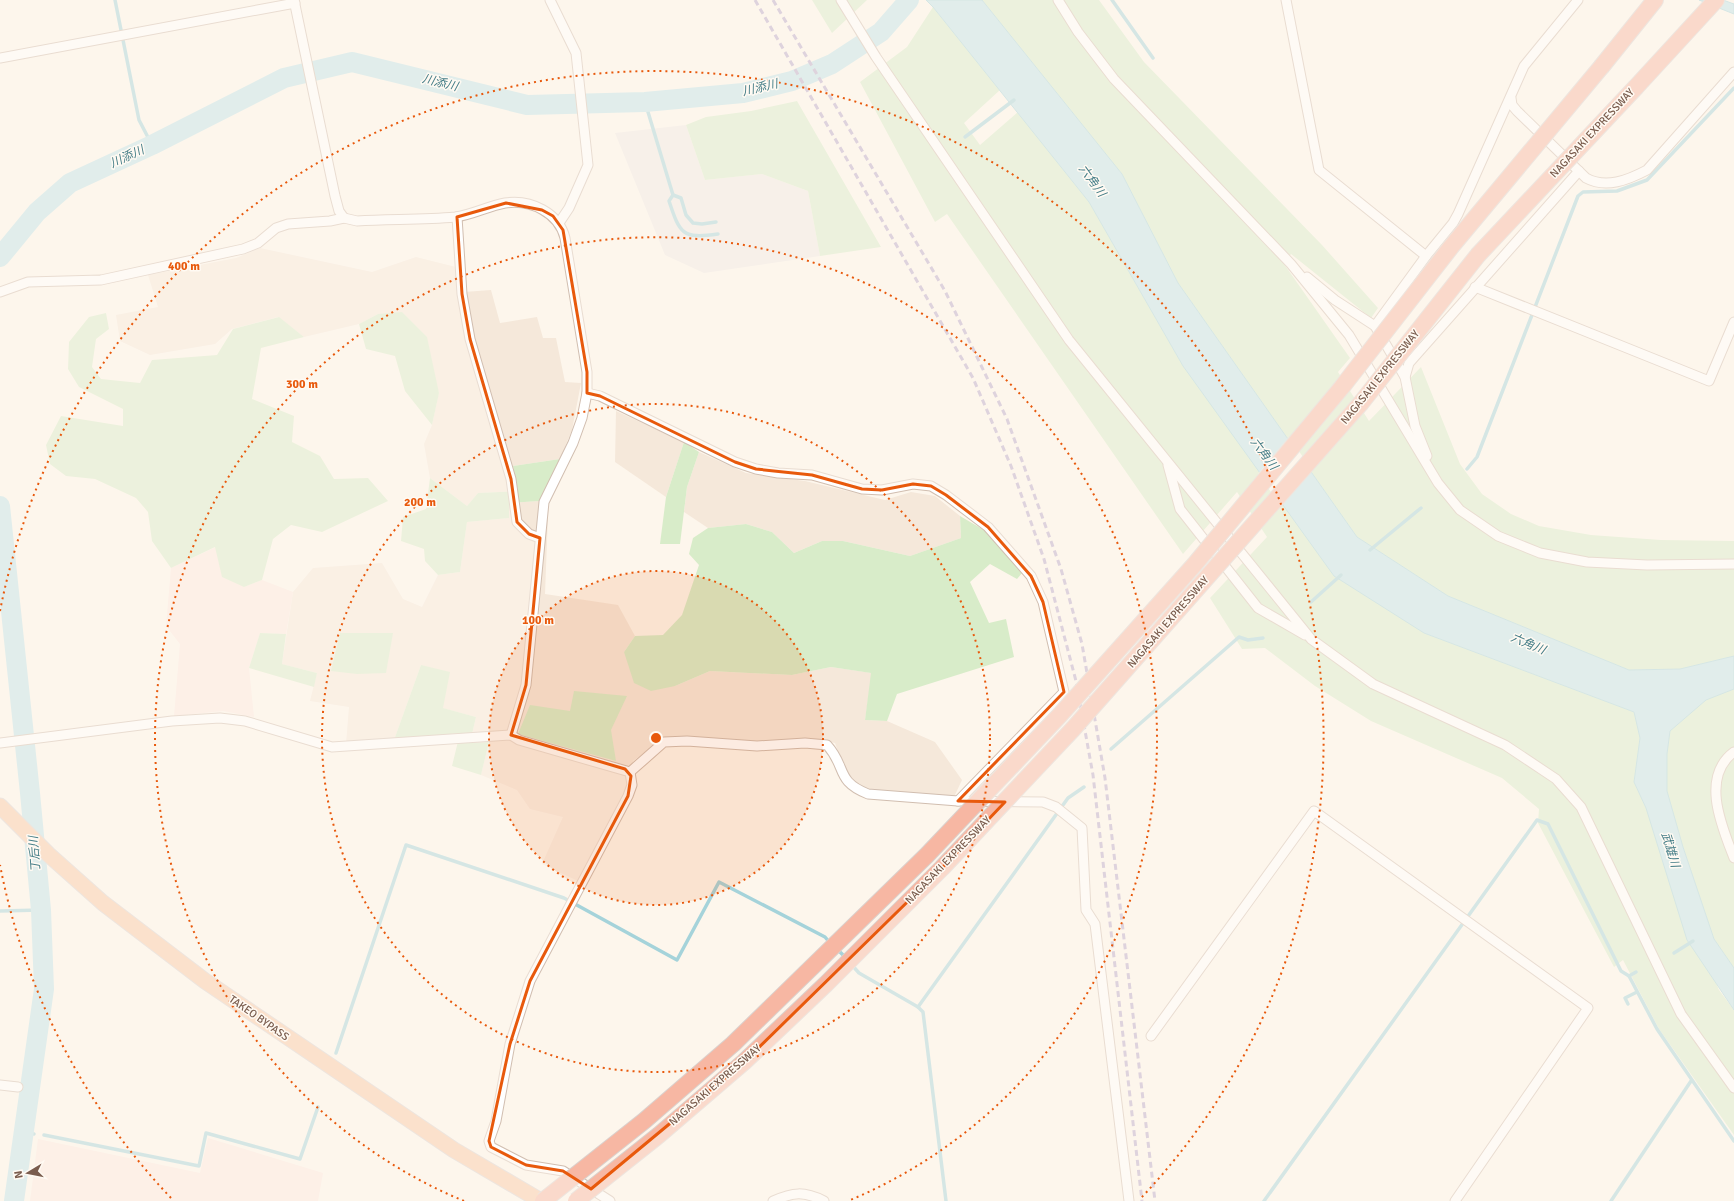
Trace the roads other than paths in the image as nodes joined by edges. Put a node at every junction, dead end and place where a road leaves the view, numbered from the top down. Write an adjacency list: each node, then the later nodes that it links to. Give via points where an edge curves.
1 (550, 0): 15 (street, via 576,53 588,165 569,208)
2 (841, 0): 24 (street, via 876,57 1069,340)
3 (1058, 0): 17 (street, via 1078,32 1114,79)
4 (1286, 0): 16 (street, via 1319,170)
5 (1578, 0): 11 (street, via 1524,66)
6 (1655, 0): 40 (highway, NAGASAKI EXPRESSWAY, bridge, via 1451,247 1342,387 1200,558 1060,715 927,855 733,1044 644,1121)
7 (1716, 0): 41 (highway, NAGASAKI EXPRESSWAY, bridge, via 1478,255 1355,408 1073,729 826,984 744,1062 659,1135)
8 (295, 1): 9 (street); 14 (street, via 335,196)
9 (0, 58)
10 (1734, 72): 12 (street, via 1647,170 1629,180 1613,182 1595,182)
11 (1511, 98): 12 (street, via 1517,112); 16 (street, via 1455,218)
12 (1579, 171): 18 (street)
13 (457, 217): 14 (street, via 357,221); 15 (street, via 506,203 520,203 542,210); 26 (street, via 462,294 470,339 511,480 517,522 529,534)
14 (344, 218): 19 (street, via 288,224 276,228 258,243 243,249 101,280 28,282)
15 (559, 223): 23 (street, via 565,238 587,372)
16 (1426, 256): 21 (street)
17 (1291, 264): 21 (street, via 1335,300); 25 (street, via 1349,335)
18 (1475, 287): 20 (street, via 1709,381); 22 (street, via 1409,363)
19 (4, 290)
20 (1734, 322)
21 (1375, 326): 22 (street)
22 (1404, 377): 25 (street, via 1414,426)
23 (587, 393): 26 (street, via 582,418 573,442 544,502); 33 (street, via 600,396 735,462 756,469 812,475 862,489 882,490 913,484 931,486 946,494 988,527 1031,576 1043,602 1064,692)
24 (1166, 461): 28 (street); 28 (street, via 1180,509 1258,608)
25 (1438, 483): 27 (street, via 1460,510 1498,536 1540,553 1587,562 1646,565)
26 (540, 538): 29 (street, via 526,685)
27 (1734, 564)
28 (1311, 639): 39 (street, via 1372,684 1505,745 1556,779 1581,807 1681,1014)
29 (511, 735): 30 (street, via 332,747 245,722 220,718 172,721); 32 (street, via 519,740)
30 (0, 743)
31 (1734, 752): 35 (street, via 1719,769 1716,791 1721,824)
32 (630, 772): 33 (street, via 664,742 757,746 805,743 827,745 836,755 844,779 854,788 868,794); 42 (street, via 632,785 628,796 530,981 510,1044 490,1144 491,1147 526,1165 563,1171)
33 (958, 801): 45 (street, via 1043,802 1056,807 1082,828 1086,910 1095,924)
34 (0, 806): 40 (highway, TAKEO BYPASS, via 48,854 103,903 205,981 454,1150)
35 (1734, 858)
36 (1151, 1036): 46 (street, via 1314,811 1588,1008)
37 (0, 1085): 38 (street)
38 (18, 1087)
39 (1734, 1088)
40 (542, 1201)
41 (576, 1201)
42 (610, 1201)
43 (773, 1201): 44 (street, via 789,1194 810,1194)
44 (824, 1201)
45 (1129, 1201)
46 (1455, 1201)

